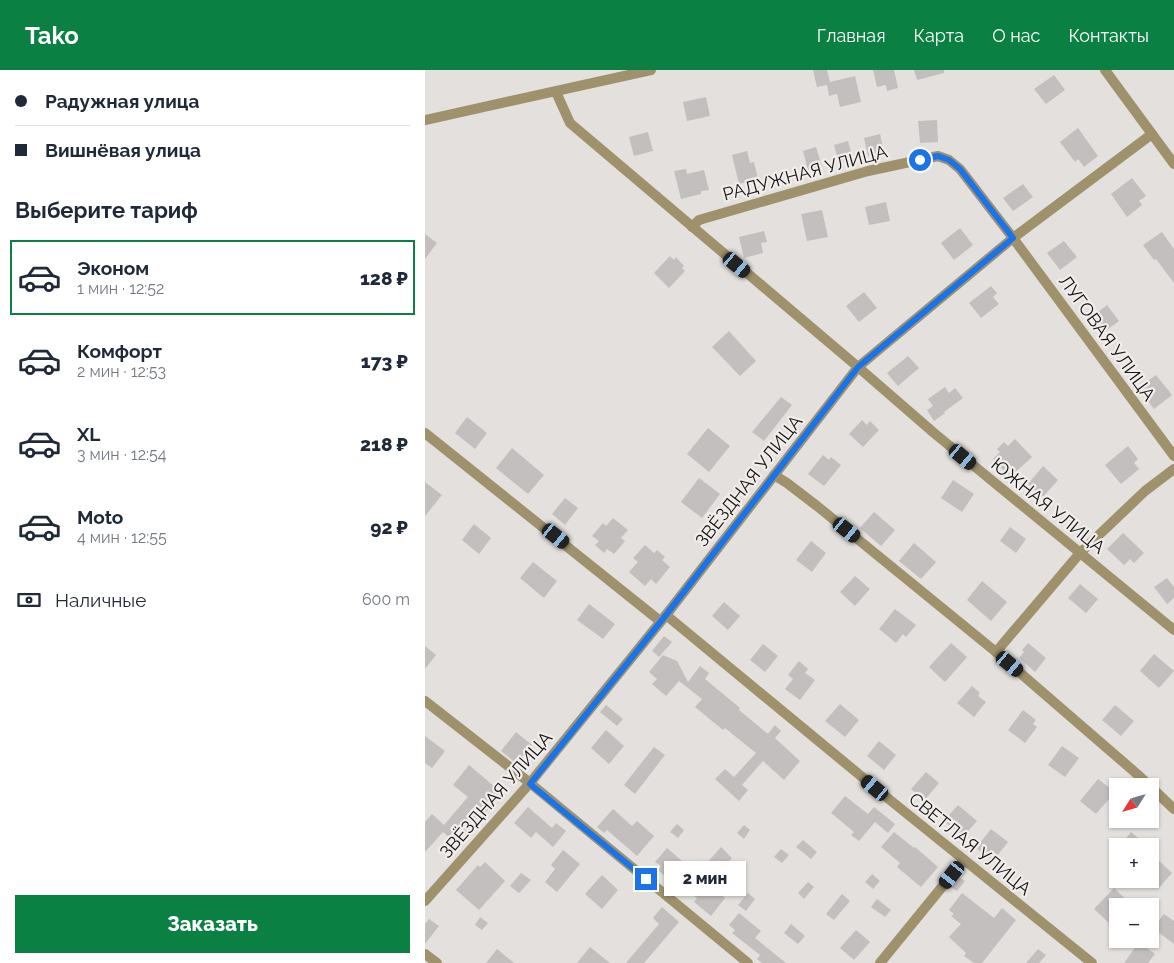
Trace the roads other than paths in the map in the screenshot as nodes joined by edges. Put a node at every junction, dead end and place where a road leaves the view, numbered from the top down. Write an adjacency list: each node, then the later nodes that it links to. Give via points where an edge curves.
1 (651, 70): 3 (street)
2 (1105, 70): 5 (street)
3 (557, 92): 4 (street); 7 (street, ЮЖНАЯ УЛИЦА, via 570,123)
4 (425, 120)
5 (1152, 134): 6 (street); 8 (street, ЗВЁЗДНАЯ УЛИЦА)
6 (1174, 164)
7 (692, 227): 8 (street, РАДУЖНАЯ УЛИЦА, via 699,220 868,170 938,156 960,169); 9 (street, ЮЖНАЯ УЛИЦА)
8 (1013, 238): 9 (street, ЗВЁЗДНАЯ УЛИЦА); 11 (street, ЛУГОВАЯ УЛИЦА)
9 (858, 367): 13 (street, ЗВЁЗДНАЯ УЛИЦА); 14 (street, ЮЖНАЯ УЛИЦА)
10 (425, 433): 15 (street, СВЕТЛАЯ УЛИЦА)
11 (1174, 456)
12 (1174, 469): 14 (street, via 1145,491)
13 (774, 475): 15 (street, ЗВЁЗДНАЯ УЛИЦА); 17 (street, via 817,506)
14 (1079, 553): 16 (street, ЮЖНАЯ УЛИЦА); 17 (street)
15 (663, 618): 19 (street, ЗВЁЗДНАЯ УЛИЦА); 21 (street, СВЕТЛАЯ УЛИЦА)
16 (1174, 630)
17 (996, 652): 20 (street)
18 (425, 701): 19 (street)
19 (530, 784): 22 (street, ЗВЁЗДНАЯ УЛИЦА); 25 (street)
20 (1174, 809)
21 (964, 860): 26 (street); 27 (street, СВЕТЛАЯ УЛИЦА)
22 (425, 901)
23 (425, 954): 24 (street)
24 (437, 963)
25 (748, 963)
26 (880, 963)
27 (1092, 963)

